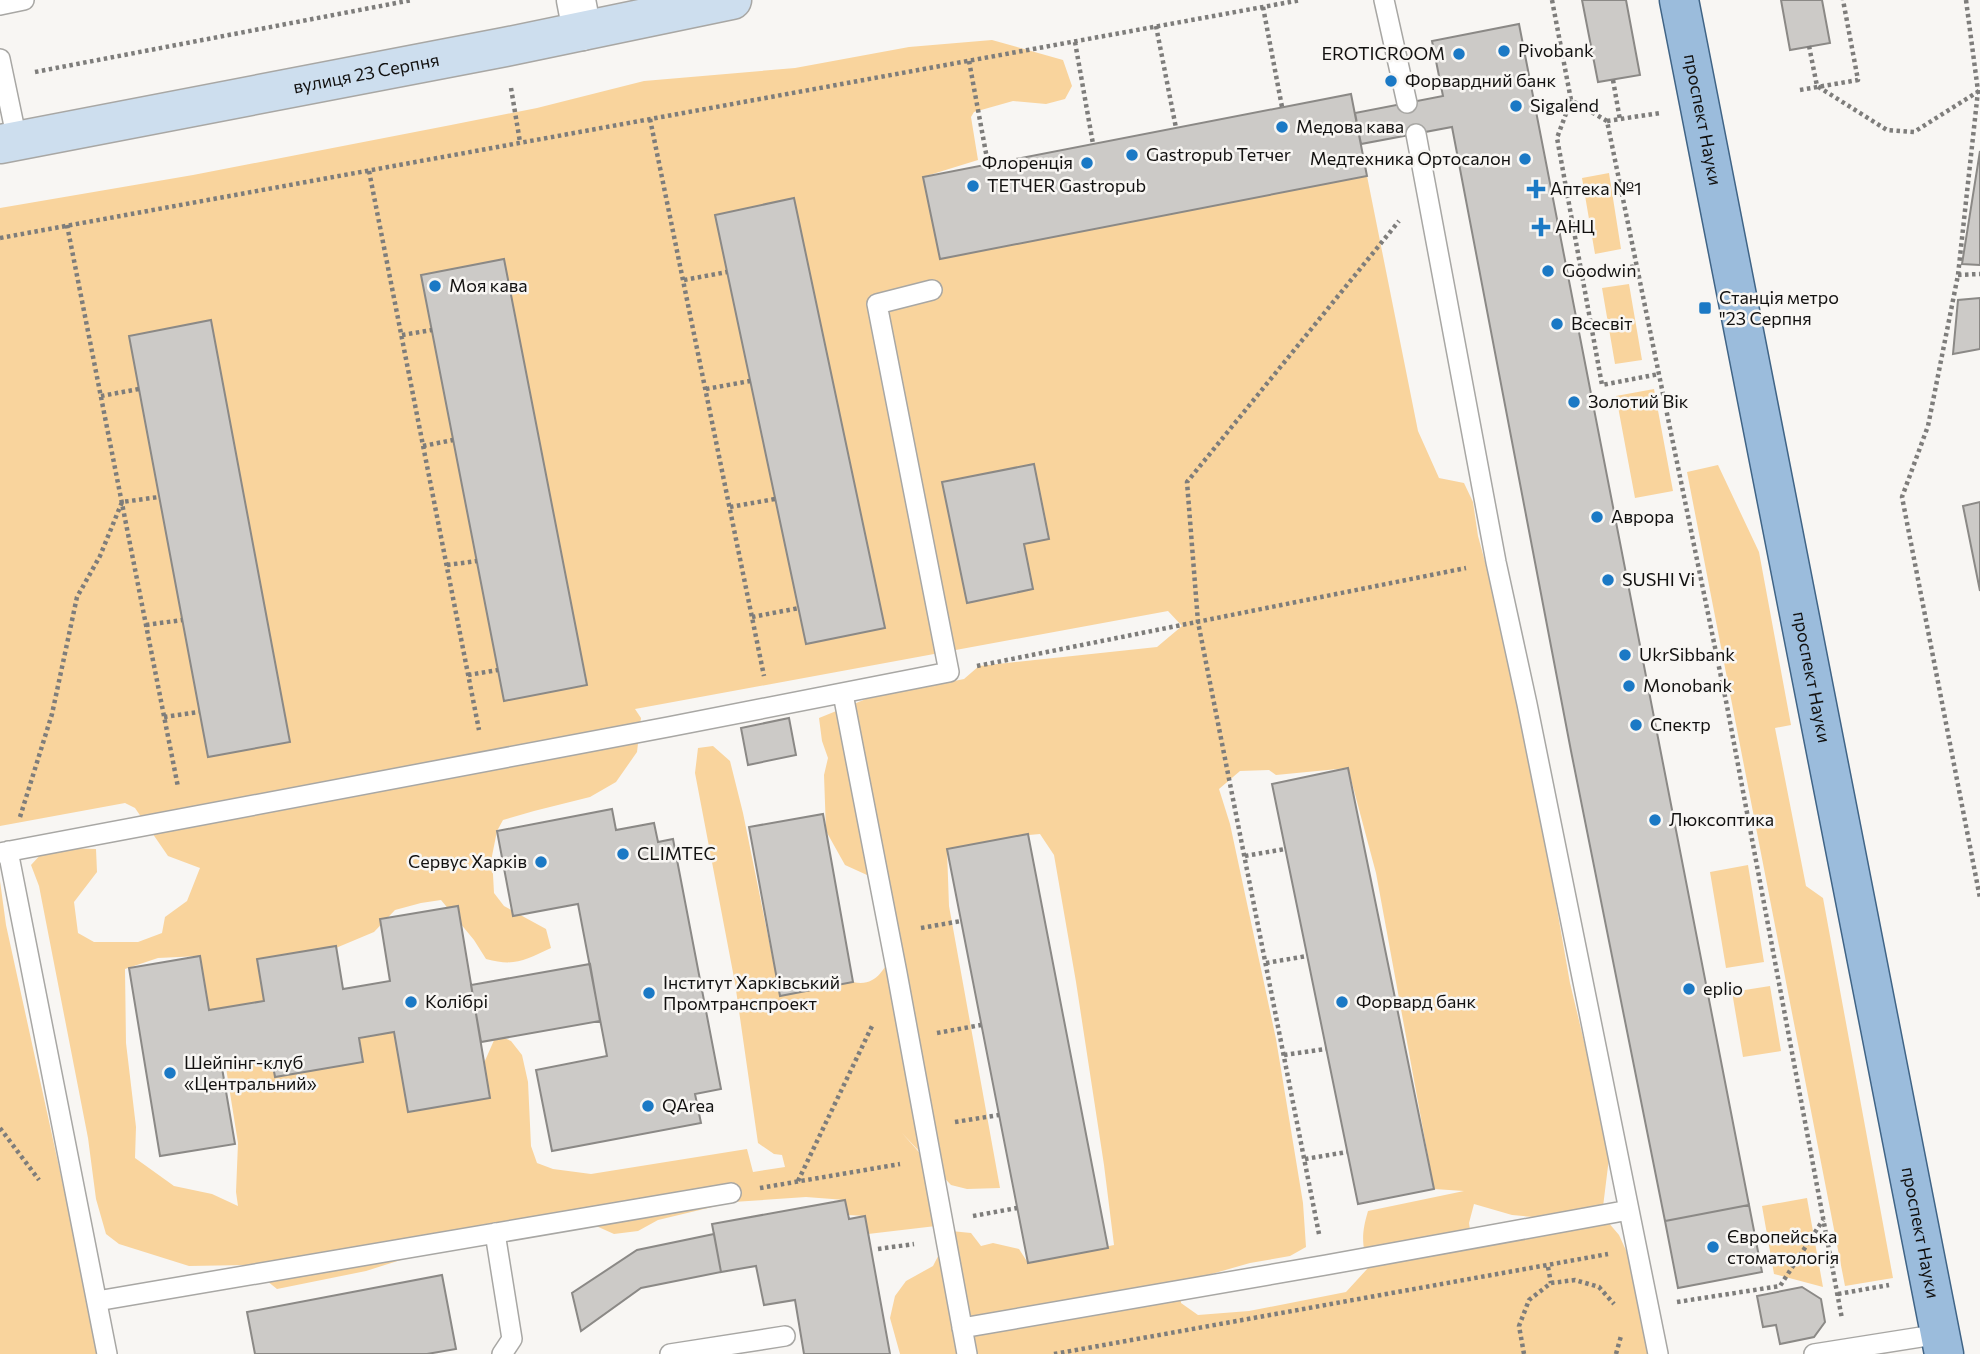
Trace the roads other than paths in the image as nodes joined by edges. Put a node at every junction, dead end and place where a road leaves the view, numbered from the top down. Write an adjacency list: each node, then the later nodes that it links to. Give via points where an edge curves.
1 (24, 0): 5 (lane)
2 (732, 0): 6 (street, вулиця 23 Серпня)
3 (1384, 0): 8 (lane)
4 (1679, 0): 20 (main road, проспект Науки)
5 (0, 5)
6 (579, 16): 10 (street, вулиця 23 Серпня)
7 (2, 68): 10 (lane)
8 (1407, 103)
9 (1416, 134): 15 (lane, via 1496,562)
10 (9, 142)
11 (932, 290): 12 (lane, via 877,304 949,672)
12 (843, 694): 13 (lane); 18 (lane)
13 (4, 852): 17 (lane)
14 (732, 1193): 16 (lane)
15 (1629, 1210): 18 (lane); 25 (lane)
16 (495, 1233): 17 (lane); 22 (lane, via 512,1339)
17 (97, 1301): 21 (lane)
18 (962, 1328): 24 (lane)
19 (785, 1336): 23 (lane)
20 (1942, 1344): 26 (lane)
21 (107, 1354)
22 (502, 1354)
23 (670, 1354)
24 (967, 1354)
25 (1658, 1354)
26 (1814, 1354)

